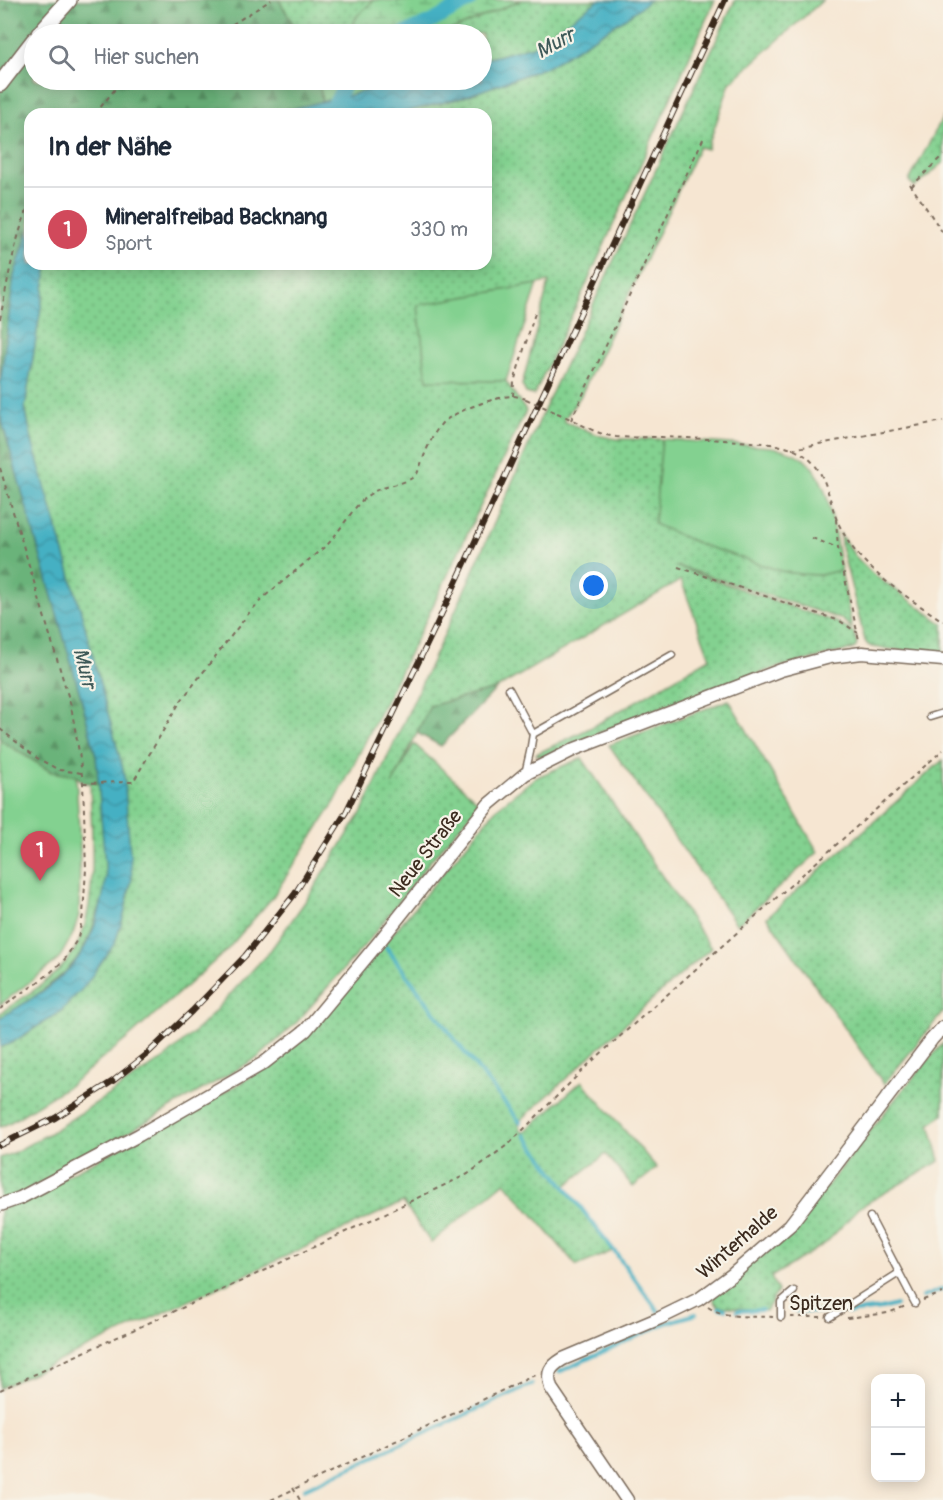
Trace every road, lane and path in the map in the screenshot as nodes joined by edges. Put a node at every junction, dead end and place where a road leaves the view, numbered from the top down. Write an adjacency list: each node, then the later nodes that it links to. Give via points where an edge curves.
1 (69, 0): 3 (street)
2 (271, 0): 4 (path)
3 (48, 24)
4 (233, 24)
5 (24, 53): 6 (street)
6 (0, 84)
7 (114, 90): 8 (path)
8 (101, 108)
9 (704, 137): 16 (path)
10 (943, 155): 12 (path, via 911,186)
11 (24, 216): 14 (path)
12 (943, 232)
13 (535, 313): 15 (path)
14 (0, 319)
15 (513, 396): 16 (path, bridge); 37 (path, via 496,398 444,422 417,474 369,494 328,544 264,597 180,702 133,782)
16 (571, 420): 18 (path, via 593,432 619,437 756,442)
17 (943, 422): 18 (path)
18 (792, 449): 20 (path, via 810,460 822,475)
19 (0, 468): 35 (path, via 71,706)
20 (836, 516): 22 (path); 24 (path, via 858,556 874,572)
21 (812, 538): 22 (path)
22 (838, 548): 25 (path)
23 (678, 567): 25 (path, via 840,621)
24 (943, 621)
25 (858, 633): 26 (path)
26 (862, 653): 28 (street, Neue Straße); 36 (street, Neue Straße, via 781,670 575,749)
27 (672, 655): 33 (lane)
28 (943, 660)
29 (509, 689): 33 (lane)
30 (943, 713): 31 (lane)
31 (930, 717)
32 (0, 729): 35 (path, via 59,770)
33 (533, 734): 36 (lane)
34 (943, 750): 50 (path, via 590,1063 510,1143 468,1174)
35 (82, 773): 37 (path)
36 (525, 774): 40 (street, Neue Straße, via 489,804 306,1030 255,1069 20,1198)
37 (83, 783): 38 (path, via 86,869 78,938 65,959 49,974)
38 (0, 1009)
39 (943, 1027): 45 (street, Winterhalde, via 790,1225)
40 (0, 1205)
41 (870, 1217): 42 (lane)
42 (899, 1273): 46 (lane); 48 (lane)
43 (794, 1291): 47 (lane, via 781,1302)
44 (943, 1293): 46 (path, Spitzen)
45 (701, 1298): 47 (path, Spitzen, via 717,1313); 49 (street, Winterhalde)
46 (915, 1303): 48 (path, Spitzen, via 888,1313)
47 (781, 1317): 48 (path, Spitzen)
48 (830, 1317)
49 (551, 1367): 51 (path); 54 (street, via 551,1388)
50 (0, 1390)
51 (293, 1488): 52 (path); 53 (path)
52 (271, 1500)
53 (300, 1500)
54 (627, 1500)

